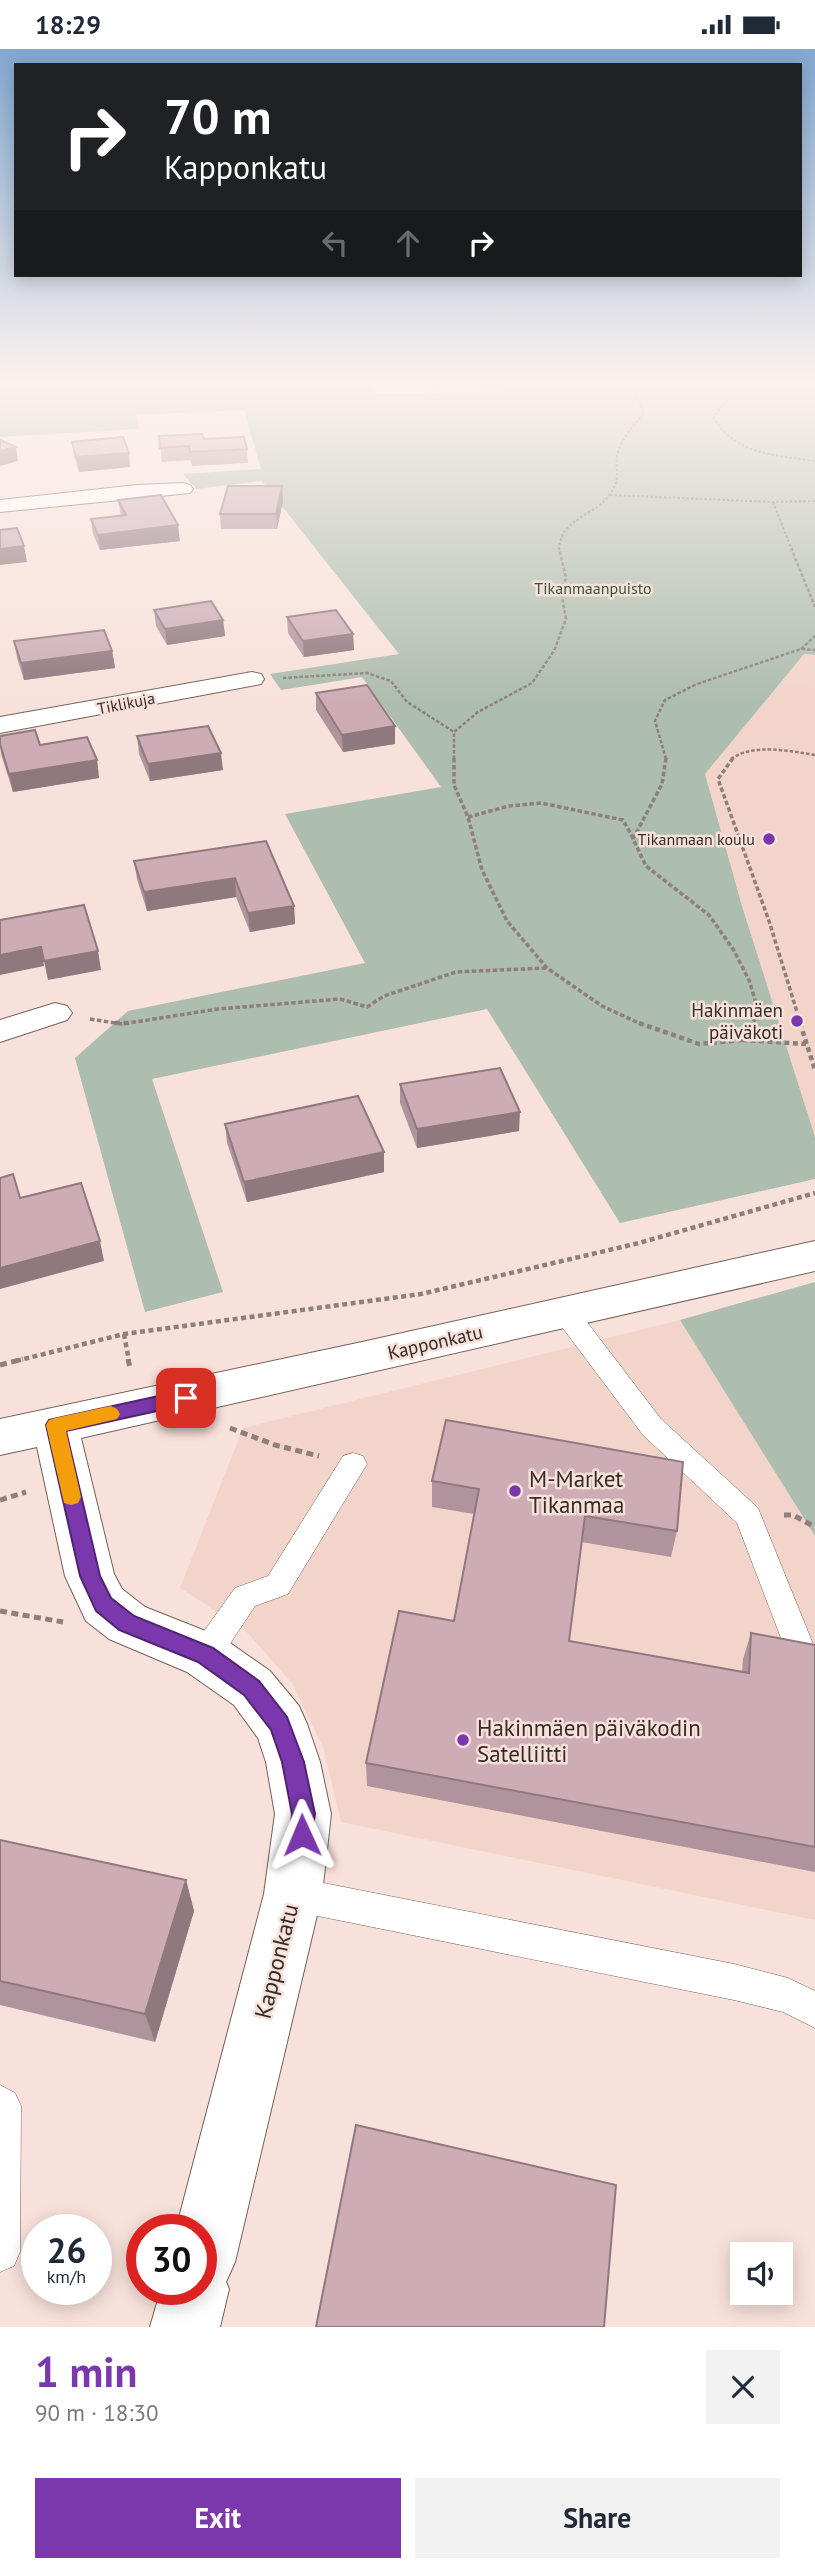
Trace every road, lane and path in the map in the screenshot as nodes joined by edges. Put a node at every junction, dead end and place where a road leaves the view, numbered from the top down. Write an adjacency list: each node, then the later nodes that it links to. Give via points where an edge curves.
1 (169, 490): 6 (street)
2 (613, 490): 3 (path)
3 (610, 495): 5 (path); 13 (path, via 568,526 560,539 566,619 554,651 532,683 478,712)
4 (815, 501): 5 (path)
5 (773, 502): 7 (path)
6 (0, 506)
7 (815, 607)
8 (815, 636): 9 (path)
9 (801, 649): 10 (path); 16 (path, via 697,684 665,700 655,721 668,761 660,794)
10 (815, 650)
11 (252, 679): 12 (street, Tiklikuja); 13 (path, via 367,673 391,681 407,702)
12 (0, 725)
13 (454, 732): 15 (path, via 454,785)
14 (815, 755): 21 (path, via 787,751 736,755 718,779 769,921)
15 (468, 817): 16 (path, via 541,803 623,820); 17 (path, via 482,870 507,921)
16 (633, 839): 20 (path, via 646,866 709,915 733,949 759,1013)
17 (547, 968): 18 (path, via 456,972 384,996 367,1007 340,999 218,1009 122,1024); 20 (path, via 602,1006 652,1029 699,1044)
18 (55, 1013): 19 (street)
19 (0, 1031)
20 (741, 1039): 21 (path)
21 (806, 1044): 22 (path)
22 (815, 1070)
23 (815, 1193): 26 (path, via 639,1244 421,1294 124,1334)
24 (815, 1256): 25 (street, Kapponkatu)
25 (565, 1312): 27 (street, Kapponkatu); 34 (lane, via 652,1427 748,1515)
26 (0, 1365)
27 (55, 1425): 29 (street, Kapponkatu); 33 (street, Kapponkatu, via 90,1576 104,1605 127,1623)
28 (223, 1426): 30 (path, via 275,1445)
29 (0, 1437)
30 (353, 1464): 33 (lane, via 278,1585 244,1597)
31 (0, 1611): 32 (path)
32 (64, 1622)
33 (205, 1655): 35 (street, Kapponkatu, via 251,1688 280,1724 303,1814)
34 (807, 1670)
35 (293, 1894): 36 (lane, via 734,1982 788,1996); 38 (street, Kapponkatu)
36 (815, 2010)
37 (1, 2106): 39 (lane)
38 (213, 2214)
39 (0, 2252)
40 (191, 2305): 41 (street)
41 (185, 2327)

